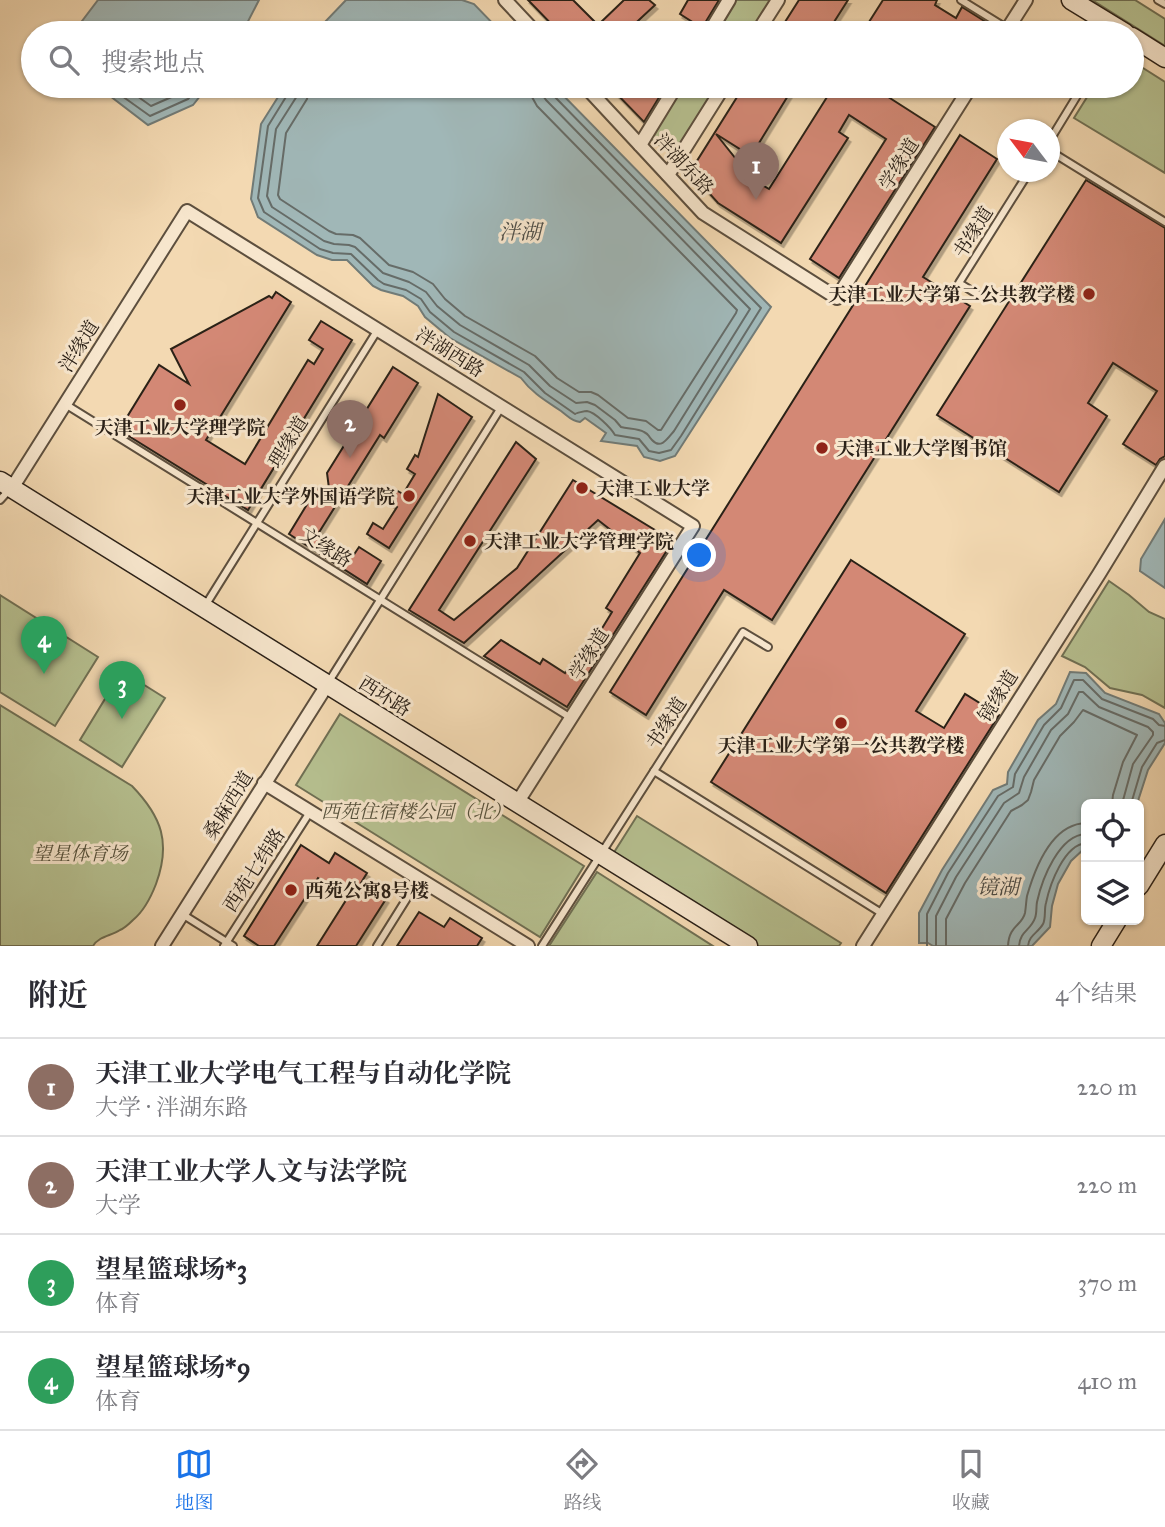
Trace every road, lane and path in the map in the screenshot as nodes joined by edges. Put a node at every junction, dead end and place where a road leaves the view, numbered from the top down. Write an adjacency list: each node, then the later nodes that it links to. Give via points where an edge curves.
1 (505, 0): 9 (street)
2 (729, 0): 10 (street)
3 (778, 0): 11 (street)
4 (961, 0): 12 (lane)
5 (1026, 0): 13 (street)
6 (1071, 0): 14 (street)
7 (1158, 0): 8 (lane)
8 (1165, 4)
9 (525, 21)
10 (716, 21)
11 (765, 21)
12 (991, 21)
13 (1012, 21)
14 (1104, 21)
15 (1144, 46): 16 (street)
16 (1165, 58)
17 (596, 98): 23 (street, 泮湖东路)
18 (669, 98): 23 (street)
19 (716, 98): 25 (street)
20 (963, 98): 29 (street, 学缘道)
21 (1075, 98): 22 (lane)
22 (1060, 123)
23 (640, 145): 25 (street, 泮湖东路)
24 (1060, 158): 28 (lane)
25 (668, 175): 29 (street, 泮湖东路, via 703,213)
26 (1024, 182): 30 (lane, 书缘道, via 959,283)
27 (187, 212): 31 (street, 泮湖西路); 32 (street, 泮缘道)
28 (1165, 222)
29 (837, 298)
30 (985, 299)
31 (378, 330): 33 (street, 泮湖西路); 36 (lane, 理缘道)
32 (65, 404): 35 (street, 泮缘道); 36 (lane, 文缘路)
33 (502, 406): 37 (street, 泮湖西路); 38 (lane)
34 (1165, 466): 52 (street, 镜缘道)
35 (4, 489): 39 (street, 西环路)
36 (257, 522): 38 (lane, 文缘路); 39 (lane, 理缘道)
37 (693, 526): 42 (street, 学缘道)
38 (380, 599): 41 (lane); 42 (lane, 文缘路)
39 (204, 608): 41 (street, 西环路)
40 (768, 647): 43 (lane, 书缘道, via 743,632)
41 (327, 685): 44 (street, 桑麻西道); 45 (street, 西环路)
42 (571, 718): 45 (street, 学缘道)
43 (654, 771): 48 (lane, 书缘道); 52 (lane)
44 (264, 783): 46 (street); 51 (street, 桑麻西道)
45 (517, 803): 48 (street, 西环路)
46 (310, 812): 50 (street); 54 (lane, 西苑七纬路)
47 (1165, 844): 49 (street)
48 (600, 855): 58 (lane, 书缘道); 59 (street, 西环路)
49 (1144, 878)
50 (419, 879): 56 (lane); 57 (street)
51 (182, 914): 54 (lane); 55 (street, 桑麻西道)
52 (883, 914): 60 (street, 镜缘道)
53 (1114, 925): 61 (street)
54 (228, 945)
55 (162, 946)
56 (377, 946)
57 (528, 946)
58 (542, 946)
59 (748, 946)
60 (863, 946)
61 (1101, 946)

